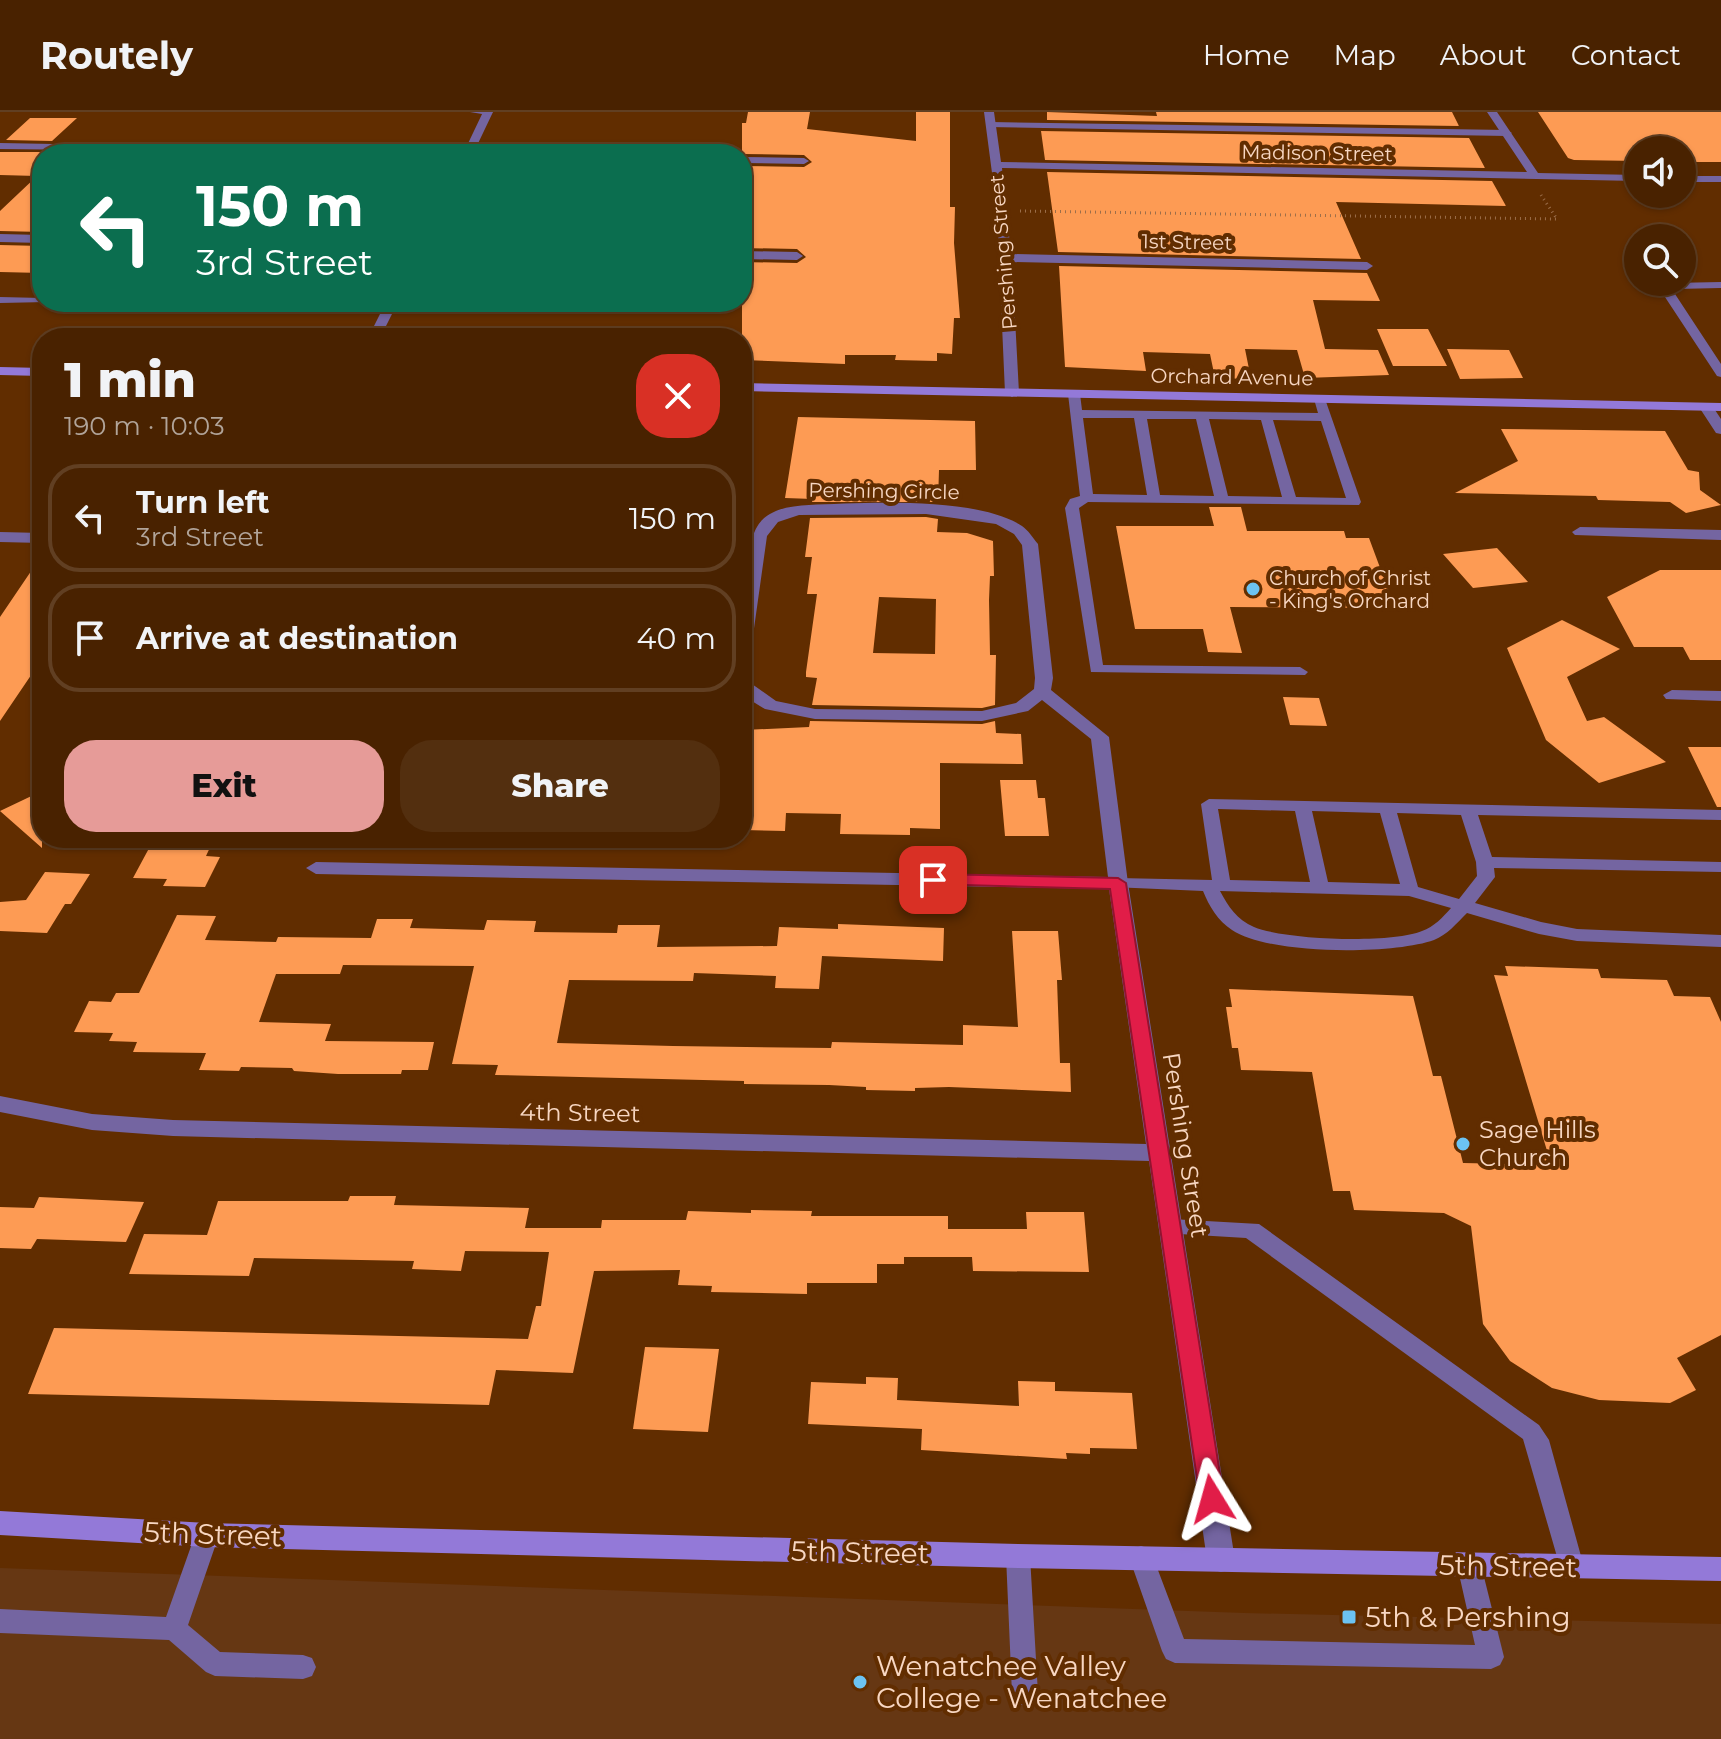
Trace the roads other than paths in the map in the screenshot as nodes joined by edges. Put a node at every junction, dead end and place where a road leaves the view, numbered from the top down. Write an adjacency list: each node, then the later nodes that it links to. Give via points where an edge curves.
1 (475, 112): 2 (lane)
2 (488, 112): 6 (street)
3 (1492, 112): 5 (street)
4 (990, 118): 5 (lane); 11 (street, Pershing Street)
5 (1507, 133): 12 (street)
6 (473, 144)
7 (0, 146): 8 (street)
8 (32, 147)
9 (752, 160): 10 (street)
10 (804, 161)
11 (996, 165): 12 (street, Madison Street); 20 (street, Pershing Street)
12 (1535, 176): 13 (street, Madison Street)
13 (1624, 178)
14 (1696, 179): 15 (street)
15 (1721, 179)
16 (0, 238): 17 (street)
17 (32, 239)
18 (752, 255): 19 (street)
19 (797, 256)
20 (1007, 258): 21 (street, 1st Street); 29 (street, Pershing Street)
21 (1367, 266)
22 (1721, 285): 27 (lane, via 1671,286 1669,294)
23 (0, 300): 24 (lane)
24 (32, 301)
25 (0, 371): 26 (street)
26 (32, 372)
27 (1721, 373)
28 (752, 387): 29 (street, Orchard Avenue)
29 (1012, 393): 30 (street, Orchard Avenue)
30 (1074, 394): 31 (street, Orchard Avenue); 33 (lane)
31 (1320, 399): 32 (street, Orchard Avenue); 37 (lane)
32 (1713, 407): 38 (street)
33 (1077, 414): 34 (lane); 39 (lane)
34 (1140, 415): 35 (lane); 40 (lane)
35 (1202, 416): 36 (lane); 41 (lane)
36 (1266, 417): 37 (lane); 42 (lane)
37 (1326, 417): 42 (lane, via 1354,502)
38 (1721, 430)
39 (1087, 498): 40 (lane); 48 (lane, via 1072,508 1096,669)
40 (1154, 499): 41 (lane)
41 (1222, 500): 42 (lane)
42 (1290, 501)
43 (1580, 532): 44 (street)
44 (1721, 535)
45 (0, 537): 46 (street)
46 (32, 538)
47 (752, 586): 49 (street, Pershing Circle, via 765,525 796,511 950,511 995,519 1027,535 1030,544)
48 (1300, 672)
49 (1042, 691): 50 (street, via 1022,707 982,716 815,714 771,705); 60 (street, Pershing Street, via 1100,737)
50 (752, 694)
51 (1672, 695): 52 (street)
52 (1721, 696)
53 (1302, 806): 54 (lane); 61 (lane, via 1209,804); 62 (lane)
54 (1387, 808): 55 (lane); 63 (lane)
55 (1468, 810): 56 (lane); 57 (lane)
56 (1721, 815)
57 (1485, 862): 58 (lane); 64 (lane, via 1486,877)
58 (1721, 867)
59 (316, 868): 60 (street)
60 (1118, 883): 61 (lane); 67 (street, Pershing Street)
61 (1215, 885): 62 (lane); 64 (lane, via 1219,909 1247,930 1275,940 1414,940 1433,934)
62 (1320, 888): 63 (lane)
63 (1410, 890): 64 (lane)
64 (1463, 906): 65 (lane, via 1577,935)
65 (1721, 941)
66 (0, 1104): 67 (street, 4th Street, via 92,1122 173,1128)
67 (1160, 1153): 68 (street, Pershing Street)
68 (1171, 1227): 73 (street, Pershing Street); 75 (lane, via 1251,1230 1531,1432)
69 (0, 1523): 70 (street, 5th Street)
70 (207, 1535): 71 (street, 5th Street); 78 (lane)
71 (1018, 1556): 72 (street, 5th Street); 80 (lane)
72 (1141, 1557): 73 (street, 5th Street); 74 (lane, via 1175,1651 1491,1657)
73 (1221, 1560): 74 (street, 5th Street)
74 (1469, 1565): 75 (street, 5th Street)
75 (1572, 1567): 76 (street, 5th Street)
76 (1721, 1569)
77 (0, 1621): 78 (lane)
78 (174, 1629): 79 (lane, via 215,1664)
79 (303, 1667)
80 (1025, 1694)

